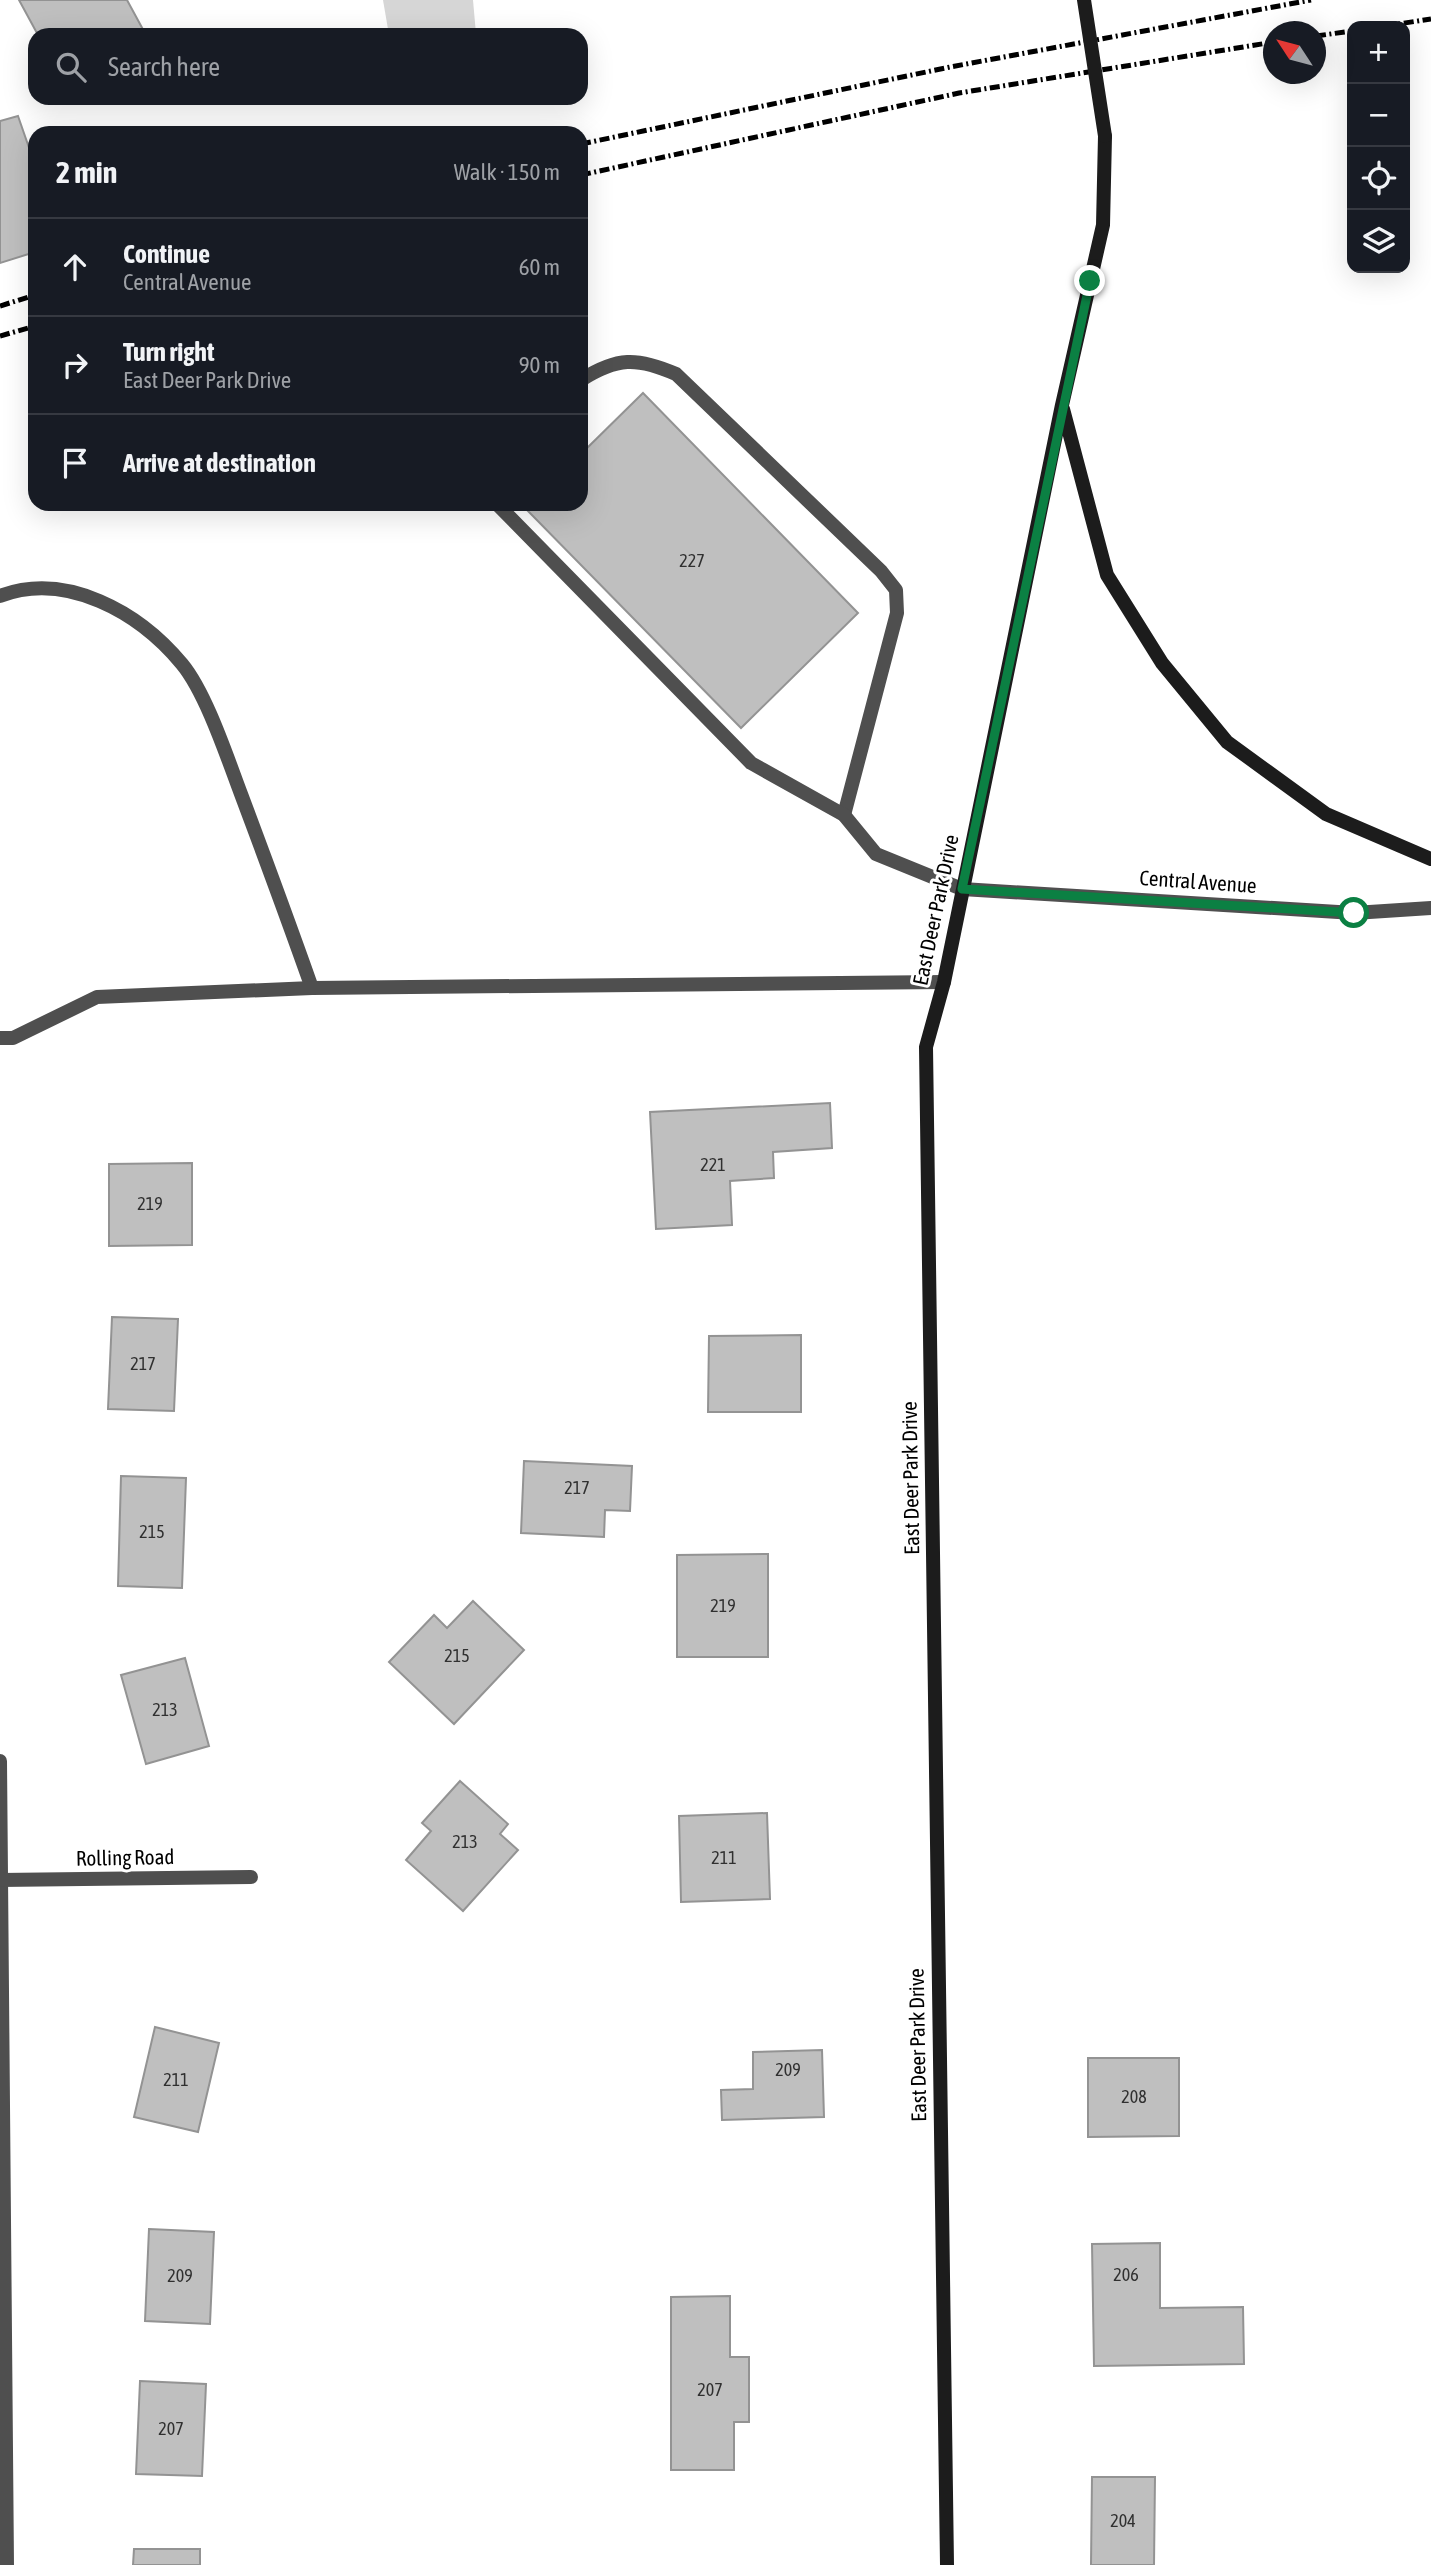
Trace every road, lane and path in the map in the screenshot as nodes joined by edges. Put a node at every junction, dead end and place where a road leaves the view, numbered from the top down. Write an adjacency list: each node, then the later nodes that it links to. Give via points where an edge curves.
1 (1084, 0): 3 (street, East Deer Park Drive, bridge, via 1105,136 1102,225)
2 (588, 376): 6 (street, via 623,361 650,363 676,374 896,590 897,613)
3 (1062, 405): 7 (street, East Deer Park Drive, via 1107,575 1162,663 1227,742 1326,814); 8 (street, East Deer Park Drive)
4 (504, 511): 6 (street, via 751,763)
5 (0, 596): 11 (street, via 18,589 62,589 97,600 138,623 183,664 218,731)
6 (844, 816): 8 (street, Central Avenue, via 876,854)
7 (1431, 859)
8 (962, 889): 9 (street, Central Avenue, via 1354,913); 10 (street, East Deer Park Drive)
9 (1431, 908)
10 (943, 982): 11 (street); 17 (street, East Deer Park Drive, via 926,1047)
11 (312, 988): 12 (street, via 97,997 13,1038)
12 (0, 1038)
13 (0, 1761): 15 (street)
14 (251, 1877): 15 (street, Rolling Road)
15 (1, 1880): 16 (street)
16 (7, 2565)
17 (947, 2565)

